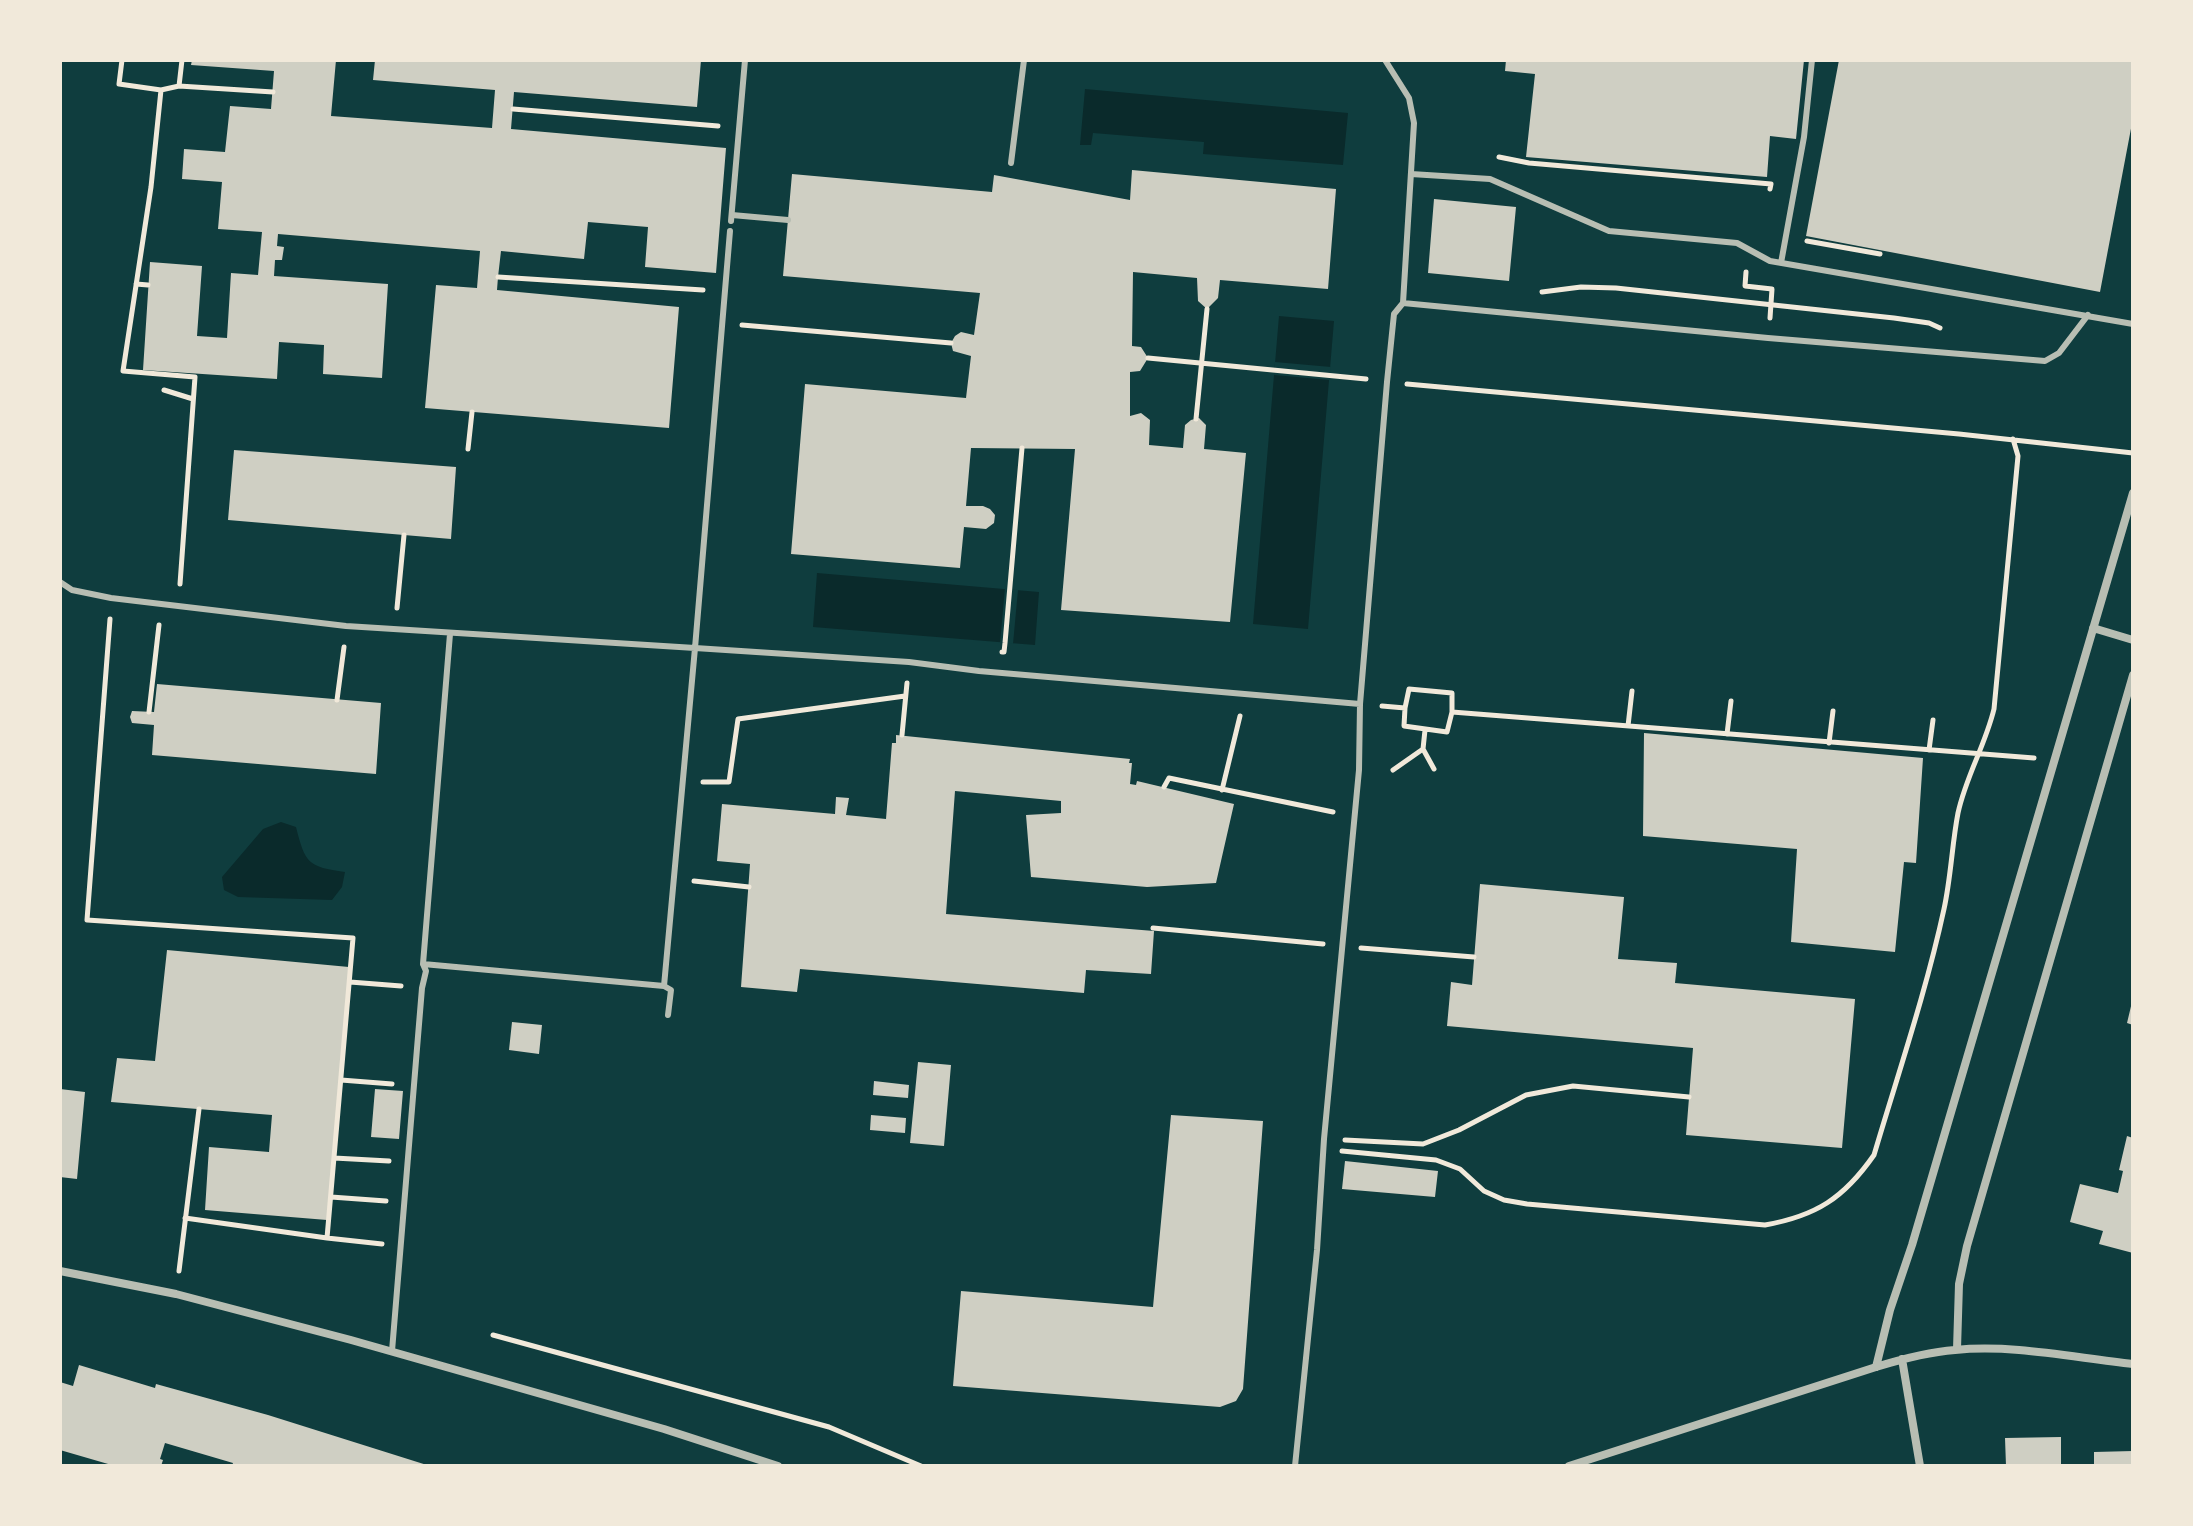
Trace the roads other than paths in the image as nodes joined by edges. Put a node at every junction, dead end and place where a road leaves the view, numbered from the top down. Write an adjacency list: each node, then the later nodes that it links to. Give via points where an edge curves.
1 (745, 60): 7 (lane, via 731,218)
2 (1024, 60): 5 (lane)
3 (1385, 60): 6 (lane, via 1413,110)
4 (1812, 60): 9 (lane)
5 (1011, 163)
6 (1411, 174): 9 (lane, via 1490,179 1609,231 1737,243); 10 (lane)
7 (788, 220)
8 (730, 231): 18 (lane)
9 (1781, 263): 11 (lane)
10 (1403, 303): 11 (lane, via 2045,361 2059,353); 20 (lane, via 1394,314)
11 (2088, 315): 12 (lane)
12 (2133, 324)
13 (2133, 493): 15 (street)
14 (60, 582): 16 (lane, via 72,590 111,598)
15 (2093, 628): 17 (street); 29 (street)
16 (450, 634): 18 (lane); 21 (lane)
17 (2133, 640)
18 (695, 648): 20 (lane, via 909,662); 22 (lane)
19 (2133, 675): 25 (street, via 1967,1246 1959,1284)
20 (1360, 704): 31 (lane, via 1359,770)
21 (423, 964): 22 (lane); 26 (lane)
22 (664, 986): 23 (lane, via 671,990)
23 (668, 1015)
24 (60, 1271): 26 (street, via 176,1294)
25 (1957, 1349): 27 (street); 28 (street)
26 (392, 1351): 30 (street)
27 (1902, 1359): 29 (street); 33 (street)
28 (2133, 1364)
29 (1876, 1367): 32 (street)
30 (778, 1466)
31 (1295, 1466)
32 (1569, 1466)
33 (1920, 1466)

